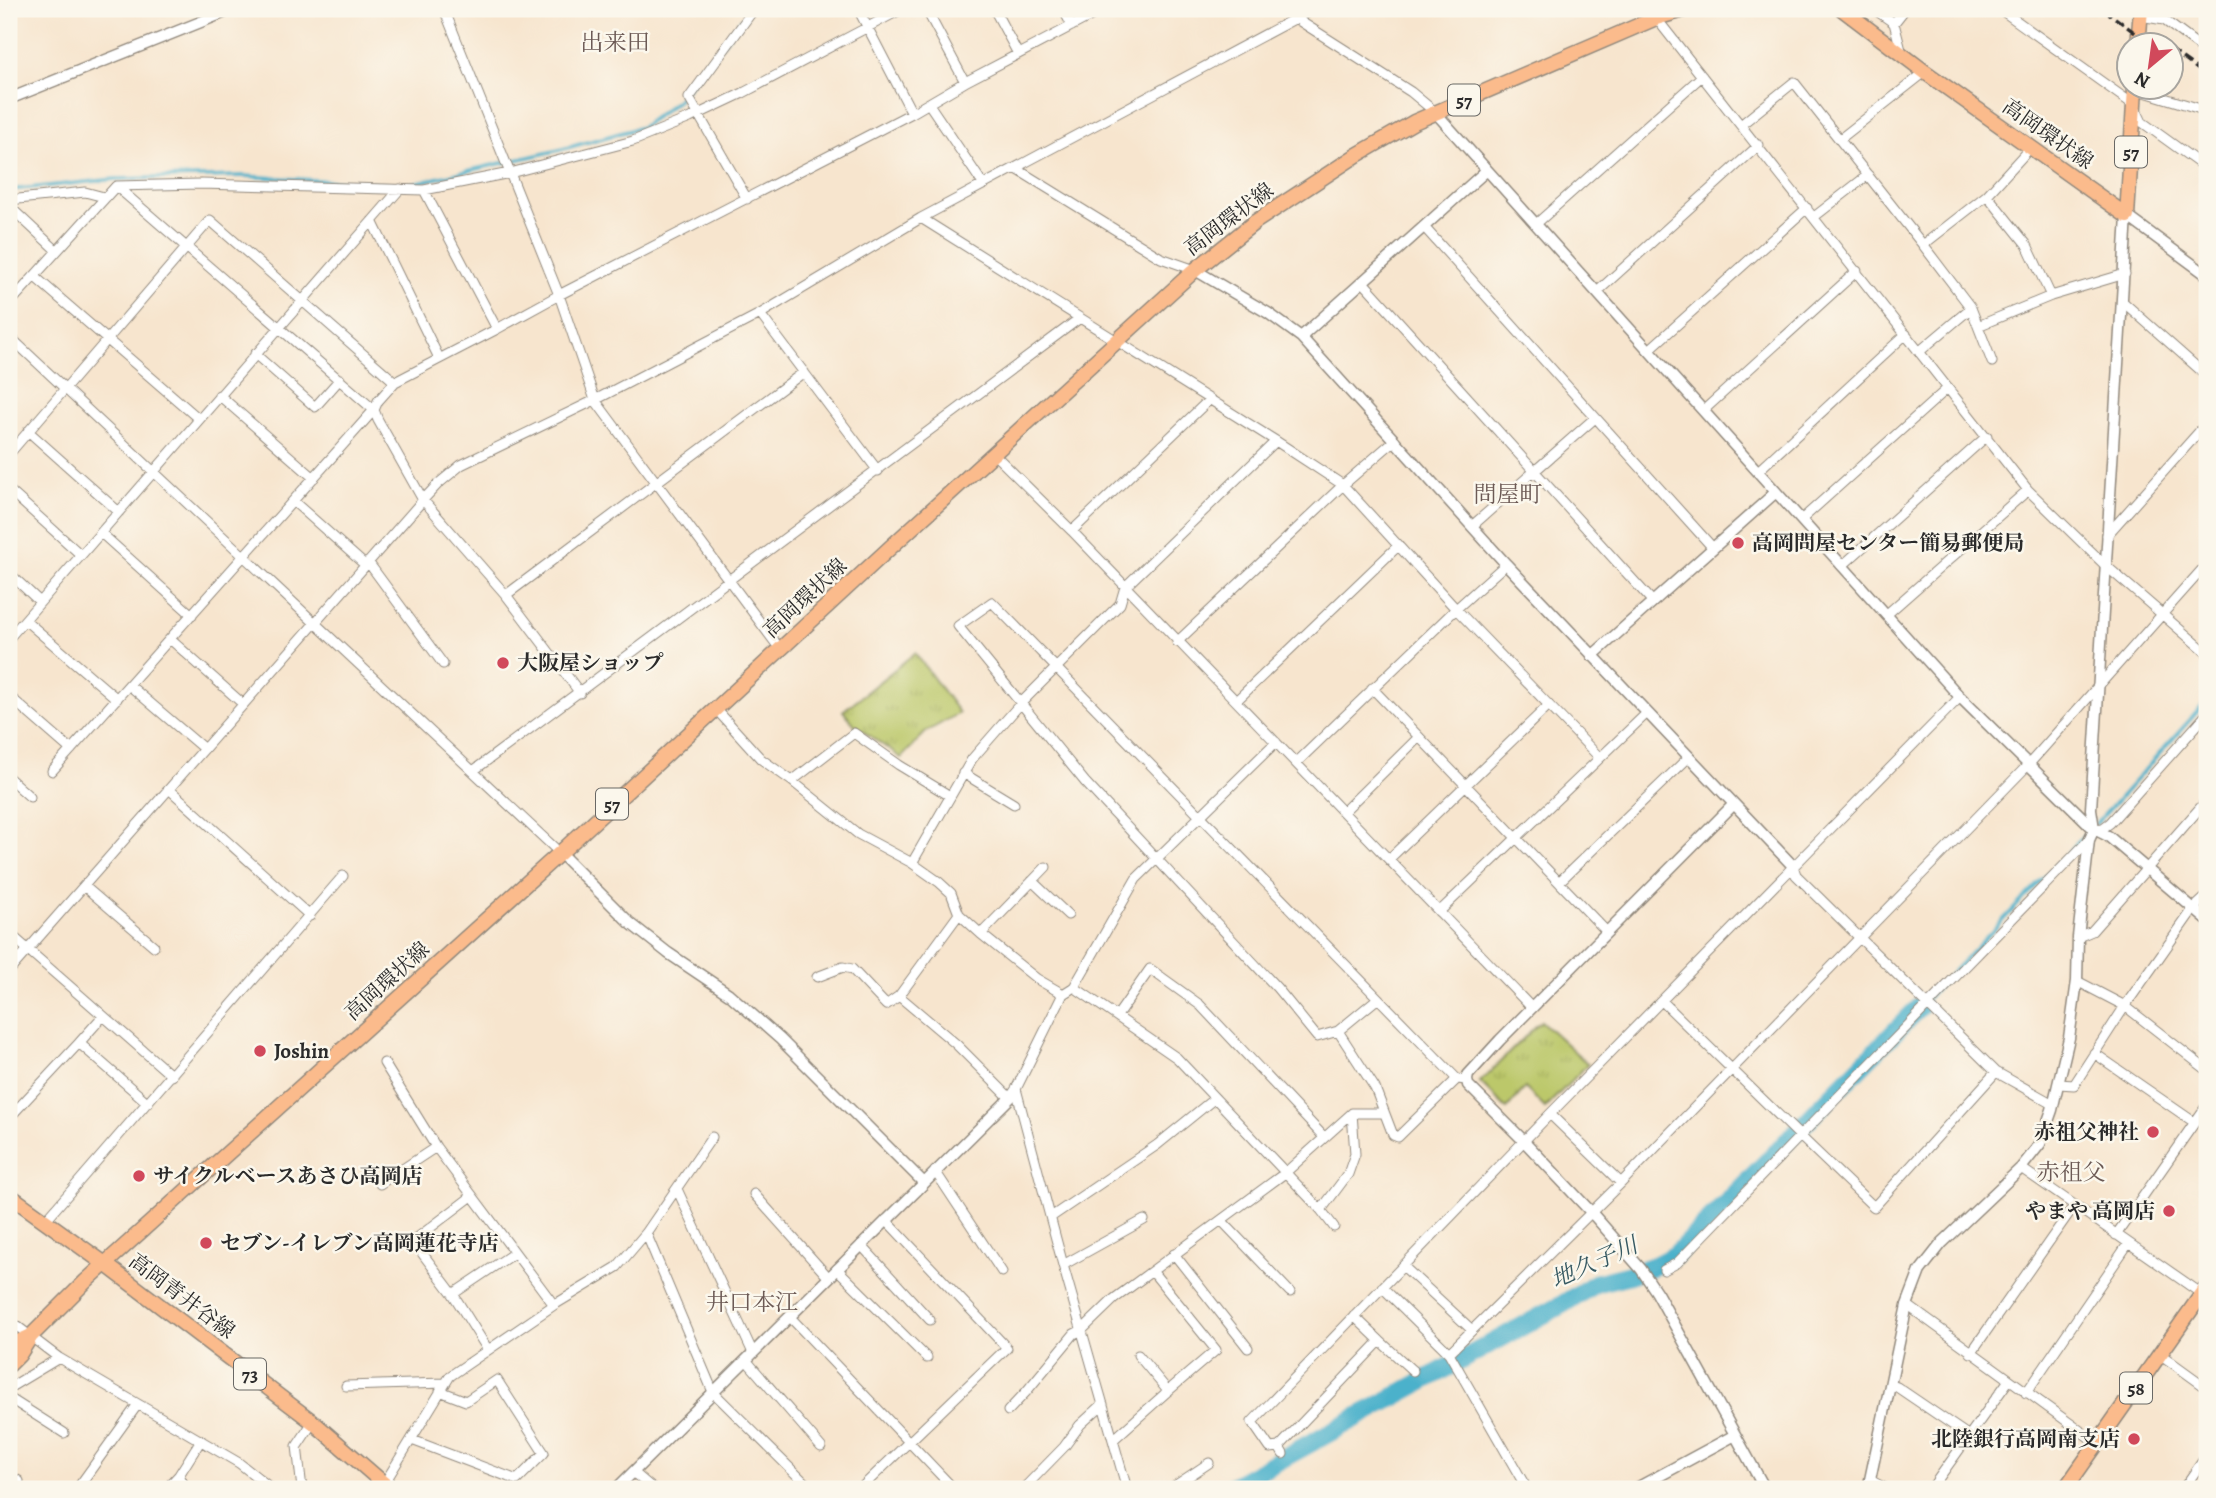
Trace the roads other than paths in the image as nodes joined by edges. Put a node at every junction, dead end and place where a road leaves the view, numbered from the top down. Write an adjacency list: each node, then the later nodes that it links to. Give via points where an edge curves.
1 (233, 9): 29 (street)
2 (444, 9): 45 (street)
3 (754, 9): 35 (street, via 692,93 689,99)
4 (859, 9): 21 (street)
5 (902, 9): 21 (street)
6 (926, 9): 28 (street)
7 (994, 9): 24 (street)
8 (1063, 9): 20 (street)
9 (1104, 9): 20 (street)
10 (1313, 9): 18 (street)
11 (1687, 9): 17 (main road, 高岡環状線 / 57)
12 (1842, 9): 25 (main road, 高岡環状線)
13 (1874, 9): 19 (street)
14 (1905, 9): 19 (street)
15 (2000, 9): 33 (street)
16 (2141, 12): 22 (main road); 23 (street, via 2164,20)
17 (1652, 14): 27 (street); 36 (main road, 高岡環状線 / 57)
18 (1295, 18): 36 (street); 42 (street)
19 (1894, 23): 25 (street)
20 (1072, 26): 24 (street)
21 (868, 28): 35 (street); 37 (street)
22 (2139, 32)
23 (2207, 52)
24 (1018, 54): 28 (street)
25 (1902, 54): 26 (main road, 高岡環状線)
26 (1925, 72): 39 (street); 41 (main road, 高岡環状線)
27 (1702, 76): 38 (street); 61 (street)
28 (965, 82): 32 (street)
29 (9, 99)
30 (2134, 102): 33 (main road, 57)
31 (2179, 102): 34 (street)
32 (929, 104): 37 (street); 47 (street)
33 (2134, 105): 43 (street, via 2142,122); 57 (main road, 57)
34 (2207, 111)
35 (698, 112): 45 (street, via 633,141); 54 (street)
36 (1435, 112): 44 (street); 66 (main road, 高岡環状線 / 57, via 1346,162 1255,222)
37 (912, 113): 54 (street)
38 (1742, 124): 39 (street, via 1794,82); 40 (street)
39 (1840, 139): 46 (street)
40 (1759, 145): 56 (street); 72 (street)
41 (2031, 148): 51 (street); 57 (main road, 高岡環状線)
42 (1015, 169): 47 (street); 66 (street, via 1161,258)
43 (2207, 169)
44 (1487, 170): 61 (street); 62 (street)
45 (510, 173): 50 (street); 73 (street)
46 (1868, 175): 58 (street); 63 (street)
47 (983, 184): 59 (street)
48 (116, 186): 49 (street); 52 (street); 64 (street)
49 (400, 189): 50 (street); 60 (street)
50 (424, 190): 83 (street)
51 (1987, 195): 63 (street); 74 (street, via 2027,245)
52 (104, 197): 53 (street, via 85,192); 65 (street)
53 (9, 200)
54 (747, 200): 73 (street)
55 (9, 206): 65 (street)
56 (1807, 208): 58 (street); 89 (street)
57 (2127, 216): 68 (street); 69 (street)
58 (1814, 217): 67 (street)
59 (921, 218): 79 (street); 80 (street)
60 (372, 221): 76 (street); 92 (street)
61 (1536, 224): 72 (street)
62 (1424, 227): 71 (street); 105 (street)
63 (1923, 245): 78 (street)
64 (186, 246): 76 (street, via 210,220); 81 (street); 87 (street)
65 (56, 250): 70 (street)
66 (1195, 270): 86 (street); 88 (main road, 高岡環状線 / 57)
67 (1857, 271): 84 (street); 104 (street)
68 (2125, 274): 74 (street); 77 (street)
69 (2207, 275)
70 (34, 276): 75 (street); 87 (street)
71 (1363, 282): 86 (street); 117 (street)
72 (1597, 292): 89 (street)
73 (559, 295): 83 (street); 101 (street)
74 (2051, 296): 82 (street)
75 (11, 298)
76 (302, 300): 81 (street); 97 (street)
77 (2122, 300): 95 (street); 131 (street)
78 (1970, 308): 82 (street); 90 (street)
79 (760, 314): 94 (street); 101 (street)
80 (1080, 318): 88 (street); 115 (street)
81 (280, 326): 91 (street); 96 (street)
82 (1978, 326): 93 (street)
83 (497, 329): 92 (street)
84 (1906, 334): 90 (street); 116 (street)
85 (9, 336): 98 (street)
86 (1301, 337): 110 (street)
87 (106, 338): 98 (street); 106 (street)
88 (1117, 341): 102 (street); 113 (main road, 高岡環状線 / 57)
89 (1649, 350): 104 (street)
90 (1920, 351): 99 (street)
91 (255, 354): 96 (street, via 315,407); 100 (street)
92 (439, 358): 97 (street)
93 (1992, 362)
94 (804, 372): 115 (street); 119 (street)
95 (2207, 376)
96 (340, 379): 103 (street)
97 (395, 382): 103 (street)
98 (64, 387): 108 (street); 114 (street)
99 (1948, 388): 109 (street); 127 (street)
100 (219, 395): 106 (street); 118 (street)
101 (595, 400): 119 (street); 124 (street, via 461,465)
102 (1209, 400): 111 (street); 129 (street)
103 (374, 410): 118 (street); 124 (street)
104 (1704, 410): 116 (street)
105 (1595, 418): 117 (street); 133 (street)
106 (199, 419): 114 (street)
107 (2207, 423): 131 (street)
108 (28, 431): 112 (street); 126 (street)
109 (1987, 436): 122 (street); 140 (street)
110 (1395, 440): 120 (street); 128 (street)
111 (1276, 441): 120 (street); 143 (street)
112 (9, 454)
113 (994, 454): 129 (street); 156 (main road, 高岡環状線 / 57)
114 (154, 470): 126 (street); 135 (street)
115 (878, 471): 142 (street)
116 (1758, 471): 123 (street)
117 (1535, 472): 128 (street); 146 (street)
118 (314, 478): 125 (street)
119 (658, 482): 142 (street); 144 (street)
120 (1343, 485): 132 (street); 155 (street)
121 (9, 490): 134 (street)
122 (2028, 490): 139 (street); 150 (street)
123 (1776, 492): 127 (street); 133 (street)
124 (423, 500): 136 (street); 144 (street)
125 (293, 501): 135 (street); 136 (street)
126 (119, 512): 130 (street)
127 (1801, 520): 140 (street)
128 (1472, 526): 137 (street)
129 (1072, 531): 143 (street)
130 (101, 533): 134 (street); 149 (street)
131 (2107, 535): 139 (street)
132 (1398, 546): 147 (street); 168 (street)
133 (1713, 548): 146 (street)
134 (81, 555): 145 (street)
135 (243, 557): 149 (street); 152 (street)
136 (366, 564): 152 (street); 159 (street)
137 (1506, 564): 147 (street); 158 (street)
138 (2207, 564): 148 (street)
139 (2105, 565): 148 (street); 163 (street)
140 (1842, 566): 150 (street)
141 (9, 573): 145 (street)
142 (729, 581): 156 (street); 164 (street)
143 (1125, 587): 155 (street); 160 (street, via 1120,604)
144 (506, 595): 164 (street)
145 (40, 602): 151 (street)
146 (1653, 602): 158 (street)
147 (1455, 609): 162 (street); 171 (street)
148 (2163, 613): 157 (street); 163 (street)
149 (192, 615): 154 (street)
150 (1886, 615): 166 (street)
151 (25, 620): 153 (street); 167 (street)
152 (314, 622): 170 (street); 184 (street)
153 (9, 638)
154 (170, 639): 161 (street); 170 (street)
155 (1177, 642): 168 (street)
156 (780, 649): 172 (main road, 高岡環状線 / 57)
157 (2207, 653)
158 (1592, 656): 173 (street)
159 (443, 664)
160 (1058, 668): 169 (street); 169 (street, via 992,602 958,626); 196 (street)
161 (130, 685): 167 (street); 177 (street)
162 (1372, 688): 175 (street); 181 (street)
163 (2097, 689): 182 (street); 197 (street)
164 (580, 693): 184 (street)
165 (9, 696): 178 (street)
166 (1960, 697): 182 (street); 204 (street)
167 (117, 699): 178 (street)
168 (1236, 701): 176 (street)
169 (1021, 703): 185 (street); 201 (street, via 1085,782)
170 (243, 704): 177 (street)
171 (1549, 705): 179 (street); 188 (street)
172 (715, 708): 187 (street, via 761,759); 200 (main road, 高岡環状線 / 57)
173 (1647, 713): 179 (street); 180 (street)
174 (2207, 715): 197 (street, via 2110,823 2103,828)
175 (1419, 737): 188 (street); 195 (street)
176 (1276, 742): 181 (street); 196 (street)
177 (204, 749): 189 (street)
178 (71, 750): 183 (street)
179 (1599, 757): 198 (street)
180 (1689, 757): 194 (street); 209 (street)
181 (1296, 763): 195 (street)
182 (2029, 764): 197 (street); 221 (street)
183 (52, 771)
184 (473, 771): 200 (street)
185 (963, 773): 190 (street); 193 (street)
186 (9, 778): 191 (street)
187 (792, 781): 190 (street, via 854,733); 203 (street, via 858,834)
188 (1466, 785): 198 (street); 202 (street)
189 (169, 789): 210 (street); 216 (street)
190 (950, 796): 203 (street)
191 (30, 797)
192 (2207, 800): 206 (street)
193 (1014, 804)
194 (1734, 804): 204 (street); 218 (street)
195 (1343, 811): 202 (street)
196 (1201, 817): 201 (street); 231 (street)
197 (2092, 824): 199 (street); 206 (street)
198 (1516, 837): 209 (street); 213 (street)
199 (2089, 840): 222 (street); 233 (street)
200 (560, 853): 266 (street, via 630,923 729,994 780,1039); 288 (main road, 高岡環状線 / 57)
201 (1157, 859): 228 (street, via 1136,879); 238 (street, via 1317,1037)
202 (1389, 859): 213 (street)
203 (912, 863): 214 (street, via 951,893)
204 (1793, 866): 221 (street, via 1796,875); 232 (street)
205 (1046, 867): 208 (street)
206 (2147, 869): 212 (street); 222 (street, via 2092,931)
207 (343, 876): 216 (street)
208 (1031, 881): 215 (street); 220 (street)
209 (1559, 882): 218 (street)
210 (84, 886): 223 (street); 224 (street)
211 (2207, 896): 212 (street)
212 (2194, 908): 217 (street); 234 (street)
213 (1439, 912): 235 (street)
214 (959, 914): 220 (street); 230 (street)
215 (1068, 915)
216 (310, 916): 245 (street)
217 (2207, 920)
218 (1607, 932): 235 (street)
219 (9, 933): 224 (street)
220 (981, 934): 229 (street)
221 (1860, 937): 233 (street); 242 (street)
222 (2078, 937): 227 (street)
223 (154, 946)
224 (28, 950): 225 (street); 236 (street)
225 (9, 971)
226 (817, 977): 230 (street, via 844,967 852,969 886,1005)
227 (2077, 981): 234 (street); 247 (street)
228 (1074, 987): 229 (street); 237 (street)
229 (1063, 994): 248 (street)
230 (899, 996): 248 (street)
231 (1377, 999): 238 (street); 246 (street)
232 (1662, 1001): 242 (street); 255 (street)
233 (1926, 1001): 244 (street); 258 (street)
234 (2124, 1006): 240 (street); 243 (street)
235 (1532, 1008): 246 (street)
236 (103, 1016): 239 (street); 245 (street)
237 (1117, 1016): 249 (street, via 1177,1058); 260 (street, via 1150,969 1200,1005)
238 (1338, 1031): 254 (street, via 1375,1088)
239 (79, 1043): 250 (street); 256 (street)
240 (2094, 1053): 247 (street, via 2074,1085); 257 (street)
241 (384, 1063): 262 (street)
242 (1731, 1069): 258 (street); 267 (street)
243 (2207, 1070)
244 (1996, 1072): 251 (street); 258 (street, via 1874,1207)
245 (172, 1076): 250 (street)
246 (1462, 1080): 254 (street, via 1398,1137); 261 (street)
247 (2059, 1084): 251 (street)
248 (1013, 1093): 264 (street); 276 (street)
249 (1215, 1098): 265 (street); 276 (street, via 1157,1145)
250 (148, 1103): 280 (street)
251 (2053, 1104): 263 (street, via 2040,1144)
252 (2207, 1105): 257 (street)
253 (1352, 1113): 254 (street); 260 (street); 274 (street, via 1355,1154 1348,1174)
254 (1384, 1113)
255 (1550, 1114): 261 (street); 267 (street)
256 (9, 1118)
257 (2200, 1119): 283 (street)
258 (1800, 1136): 293 (street, via 1677,1263)
259 (712, 1137): 269 (street)
260 (1324, 1137): 265 (street)
261 (1524, 1141): 275 (street); 290 (street)
262 (436, 1147): 268 (street); 272 (street)
263 (2021, 1168): 273 (street); 300 (street, via 1933,1253 1920,1271)
264 (934, 1171): 266 (street); 294 (street)
265 (1285, 1172): 274 (street); 279 (street)
266 (923, 1182): 277 (street)
267 (1620, 1183): 275 (street)
268 (380, 1184)
269 (677, 1189): 282 (street); 317 (street)
270 (9, 1195): 280 (main road, 高岡青井谷線 / 73)
271 (754, 1195): 295 (street)
272 (472, 1196): 286 (street); 299 (street, via 413,1241)
273 (2074, 1206): 283 (street); 312 (street)
274 (1321, 1210): 281 (street)
275 (1591, 1212): 307 (street); 336 (street, via 1657,1293)
276 (1051, 1217): 289 (street)
277 (886, 1220): 285 (street); 341 (street, via 1007,1348)
278 (1144, 1220): 289 (street)
279 (1221, 1220): 287 (street); 298 (street)
280 (44, 1222): 288 (main road, 高岡青井谷線 / 73)
281 (1334, 1227)
282 (646, 1233): 301 (street, via 617,1267); 328 (street)
283 (2116, 1235): 284 (street)
284 (2128, 1244): 297 (street); 329 (street)
285 (861, 1245): 291 (street); 304 (street)
286 (514, 1253): 299 (street); 301 (street)
287 (1174, 1254): 292 (street); 310 (street)
288 (105, 1264): 308 (main road, 高岡環状線 / 57); 334 (main road, 高岡青井谷線 / 73)
289 (1063, 1265): 306 (street)
290 (1403, 1266): 296 (street); 307 (street)
291 (837, 1269): 295 (street); 319 (street)
292 (1152, 1270): 306 (street); 327 (street, via 1216,1350)
293 (1664, 1270)
294 (1002, 1272)
295 (828, 1278): 303 (street)
296 (1382, 1287): 302 (street); 316 (street)
297 (2205, 1291): 313 (main road, 58)
298 (1290, 1292)
299 (453, 1294): 311 (street)
300 (1907, 1305): 312 (street); 322 (street)
301 (554, 1306): 311 (street)
302 (1354, 1316): 309 (street); 309 (street, via 1252,1422 1270,1448 1281,1451)
303 (790, 1317): 317 (street); 341 (street)
304 (930, 1320)
305 (9, 1321): 308 (street)
306 (1082, 1329): 332 (street); 333 (street)
307 (1472, 1330): 316 (street)
308 (31, 1336): 314 (main road, 高岡環状線 / 57); 318 (street)
309 (1380, 1341): 320 (street)
310 (1248, 1348)
311 (488, 1350): 324 (street, via 450,1376)
312 (1971, 1353): 321 (street)
313 (2160, 1354): 326 (street); 342 (main road, 58)
314 (12, 1355)
315 (1139, 1355): 327 (street)
316 (1451, 1355): 365 (street)
317 (750, 1357): 328 (street); 343 (street)
318 (59, 1358): 325 (street); 331 (street)
319 (927, 1358)
320 (1413, 1371)
321 (2009, 1380): 329 (street); 337 (street)
322 (1891, 1385): 337 (street); 350 (street)
323 (346, 1386): 324 (street)
324 (443, 1387): 339 (street); 339 (street, via 466,1401 498,1380 544,1453 517,1480)
325 (9, 1388)
326 (2207, 1388)
327 (1168, 1391): 340 (street)
328 (713, 1392): 346 (street); 359 (street)
329 (2026, 1393): 342 (street)
330 (9, 1398): 335 (street)
331 (138, 1404): 338 (street); 352 (street)
332 (1103, 1404): 340 (street); 362 (street)
333 (1008, 1411)
334 (313, 1422): 351 (main road, 高岡青井谷線 / 73); 356 (street, via 297,1446)
335 (64, 1433)
336 (1735, 1435): 366 (street); 367 (street)
337 (1969, 1436): 369 (street)
338 (201, 1440): 348 (street); 355 (street)
339 (412, 1440): 351 (street)
340 (1113, 1440): 363 (street)
341 (908, 1442): 360 (street); 361 (street)
342 (2097, 1443): 370 (main road, 58)
343 (821, 1447)
344 (2207, 1455): 371 (street)
345 (1209, 1463): 364 (street)
346 (633, 1472): 357 (street); 358 (street)
347 (9, 1475): 349 (street)
348 (179, 1475): 353 (street); 354 (street)
349 (19, 1481)
350 (1869, 1485): 368 (street)
351 (387, 1486)
352 (77, 1489)
353 (166, 1489)
354 (186, 1489)
355 (272, 1489)
356 (302, 1489)
357 (615, 1489)
358 (653, 1489)
359 (811, 1489)
360 (860, 1489)
361 (954, 1489)
362 (1023, 1489)
363 (1127, 1489)
364 (1171, 1489)
365 (1527, 1489)
366 (1635, 1489)
367 (1765, 1489)
368 (1887, 1489)
369 (1931, 1489)
370 (2065, 1489)
371 (2183, 1489)

